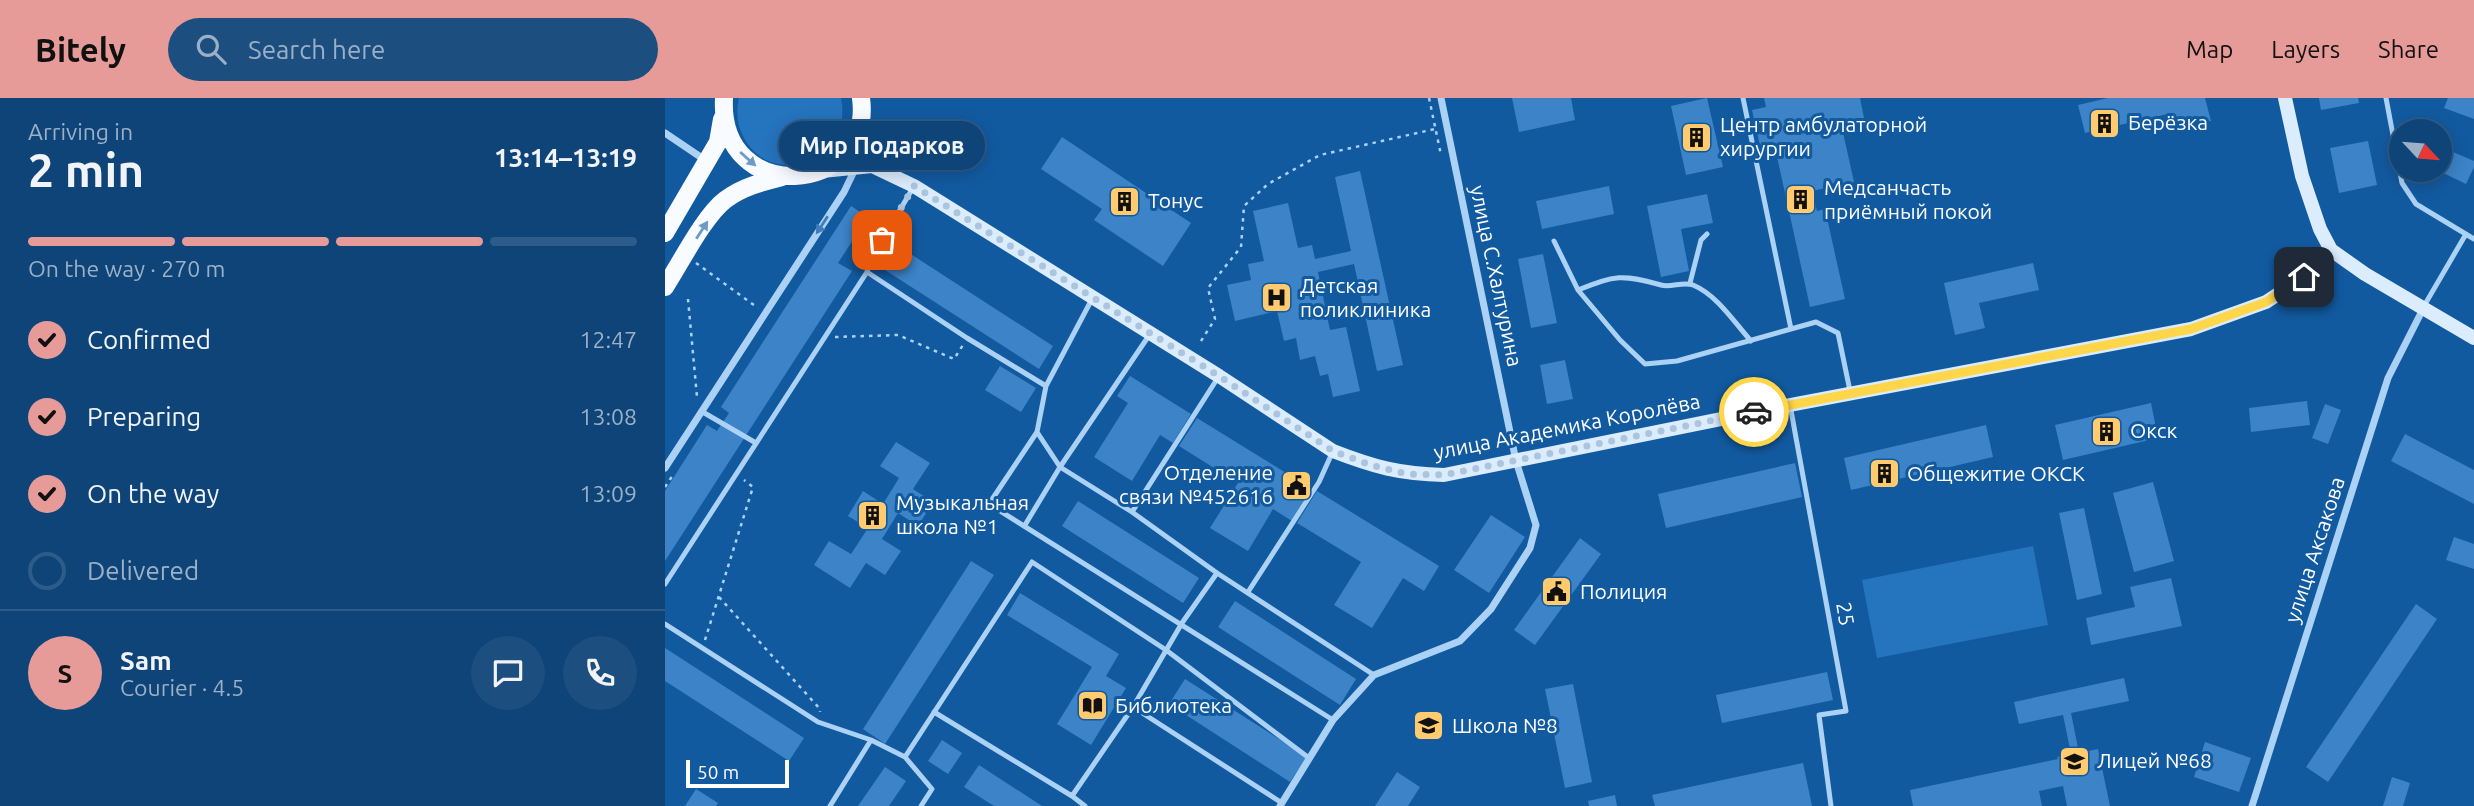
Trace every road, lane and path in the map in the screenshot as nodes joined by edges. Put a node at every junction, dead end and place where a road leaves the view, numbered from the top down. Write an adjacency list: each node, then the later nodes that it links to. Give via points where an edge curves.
1 (861, 98): 8 (main road)
2 (1429, 98): 35 (path, via 1435,129 1320,155 1268,184 1244,206 1241,247 1209,288 1215,319)
3 (1441, 98): 45 (street, улица С.Халтурина)
4 (1743, 98): 30 (lane)
5 (2285, 98): 20 (street, via 2302,176)
6 (2386, 98): 17 (lane, via 2402,183 2416,204)
7 (724, 105): 10 (main road, via 718,142); 13 (main road, one-way to 13, via 727,130 742,154 764,171)
8 (861, 120): 12 (main road, via 848,148); 14 (street, via 878,155)
9 (665, 133): 10 (street)
10 (708, 162): 15 (main road)
11 (856, 166): 12 (street, улица Академика Королёва); 14 (street, улица Академика Королёва, via 872,166); 29 (street, one-way to 29)
12 (822, 172): 13 (main road)
13 (782, 177): 24 (main road, one-way to 13, via 723,201 747,187)
14 (914, 186): 22 (lane); 26 (street, улица Академика Королёва)
15 (665, 233)
16 (1707, 234): 23 (lane, via 1701,240)
17 (2466, 234): 18 (lane); 28 (lane)
18 (2474, 239)
19 (1555, 241): 25 (lane)
20 (2331, 250): 28 (street); 39 (street, улица Академика Королёва, via 2304,277 2266,302 2191,329)
21 (696, 263): 29 (path)
22 (867, 272): 32 (lane); 33 (lane)
23 (1690, 284): 25 (lane, via 1665,286 1640,278 1611,277); 36 (lane, via 1711,297)
24 (665, 287)
25 (1578, 290): 36 (lane, via 1645,364 1678,361)
26 (1093, 297): 31 (street, улица Академика Королёва); 38 (lane)
27 (688, 299): 41 (path)
28 (2423, 309): 34 (street); 73 (street, улица Аксакова, via 2388,378)
29 (765, 313): 41 (street)
30 (1791, 329): 36 (lane); 39 (lane, via 1816,322 1837,333)
31 (1150, 334): 37 (street, улица Академика Королёва); 46 (lane)
32 (824, 337): 33 (path, via 898,335 954,359); 43 (lane)
33 (967, 338): 38 (lane)
34 (2474, 338)
35 (1201, 341)
36 (1751, 341)
37 (1219, 376): 44 (street, улица Академика Королёва); 49 (lane)
38 (1046, 386): 42 (lane)
39 (1851, 394): 40 (street, улица Академика Королёва)
40 (1790, 405): 45 (street, улица Академика Королёва); 72 (lane, 25, via 1846,711 1819,715)
41 (701, 410): 43 (lane); 47 (street)
42 (1037, 432): 46 (lane); 50 (lane, via 989,504)
43 (756, 443): 48 (lane)
44 (1333, 451): 45 (street, улица Академика Королёва, via 1407,474 1444,475); 53 (lane, via 1319,482)
45 (1516, 461): 59 (street, улица С.Халтурина, via 1537,525 1530,548 1491,609 1460,641)
46 (1060, 467): 49 (lane); 50 (lane)
47 (665, 468)
48 (736, 474): 52 (lane); 54 (path, via 753,487)
49 (1132, 512): 51 (lane)
50 (1025, 525): 55 (lane)
51 (1217, 573): 53 (lane); 55 (lane)
52 (665, 583)
53 (1248, 592): 59 (lane)
54 (719, 597): 57 (path); 63 (path, via 820,709)
55 (1182, 623): 58 (lane); 62 (lane)
56 (665, 624): 57 (lane)
57 (701, 647): 63 (lane)
58 (1166, 650): 60 (lane); 61 (lane, via 1032,562); 66 (lane)
59 (1374, 675): 62 (street)
60 (1133, 708): 67 (lane); 68 (lane)
61 (934, 712): 65 (lane); 67 (lane)
62 (1333, 720): 66 (street)
63 (818, 722): 64 (lane)
64 (871, 740): 65 (lane); 69 (lane)
65 (905, 757): 70 (lane, via 932,789)
66 (1309, 758): 68 (street)
67 (1072, 796): 71 (lane)
68 (1281, 804)
69 (830, 806)
70 (921, 806)
71 (1085, 806)
72 (1831, 806)
73 (2252, 806)

